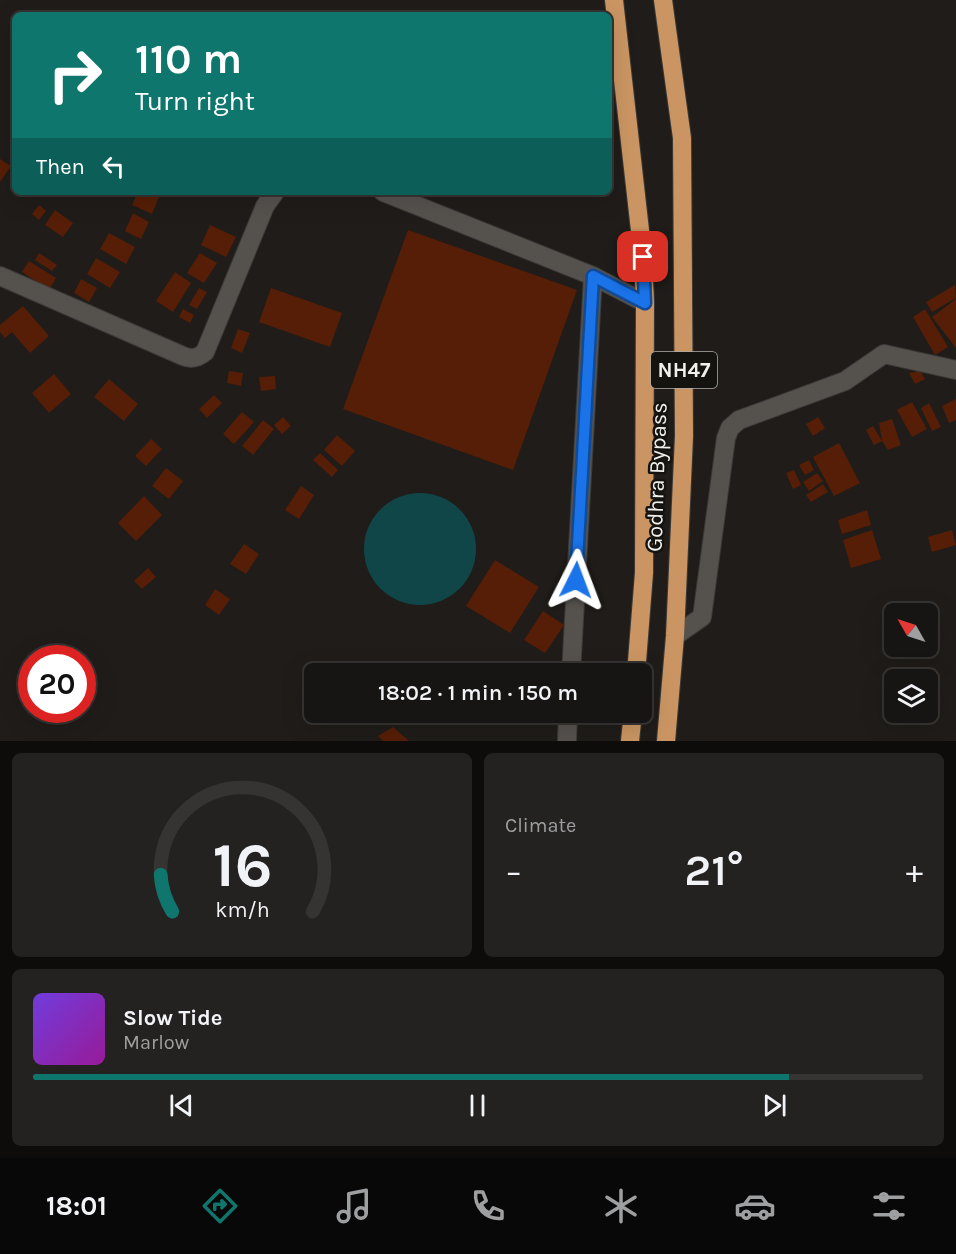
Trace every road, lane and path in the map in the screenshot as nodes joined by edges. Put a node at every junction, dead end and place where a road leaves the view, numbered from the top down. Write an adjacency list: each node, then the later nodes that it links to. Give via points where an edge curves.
1 (614, 0): 7 (highway, Godhra Bypass / NH47)
2 (663, 0): 9 (highway, Godhra Bypass / NH47, via 682,138 684,436)
3 (273, 195): 5 (street, via 205,352 199,357 183,357)
4 (390, 195): 6 (street)
5 (0, 276)
6 (593, 276): 7 (street); 10 (street)
7 (645, 303): 11 (highway, Godhra Bypass / NH47, via 644,573)
8 (956, 370): 9 (street, via 884,354 845,381 739,420 730,428 702,617)
9 (675, 636): 16 (highway, Godhra Bypass / NH47)
10 (572, 663)
11 (637, 663)
12 (568, 723): 14 (street)
13 (632, 723): 15 (highway)
14 (567, 741)
15 (630, 741)
16 (666, 741)

